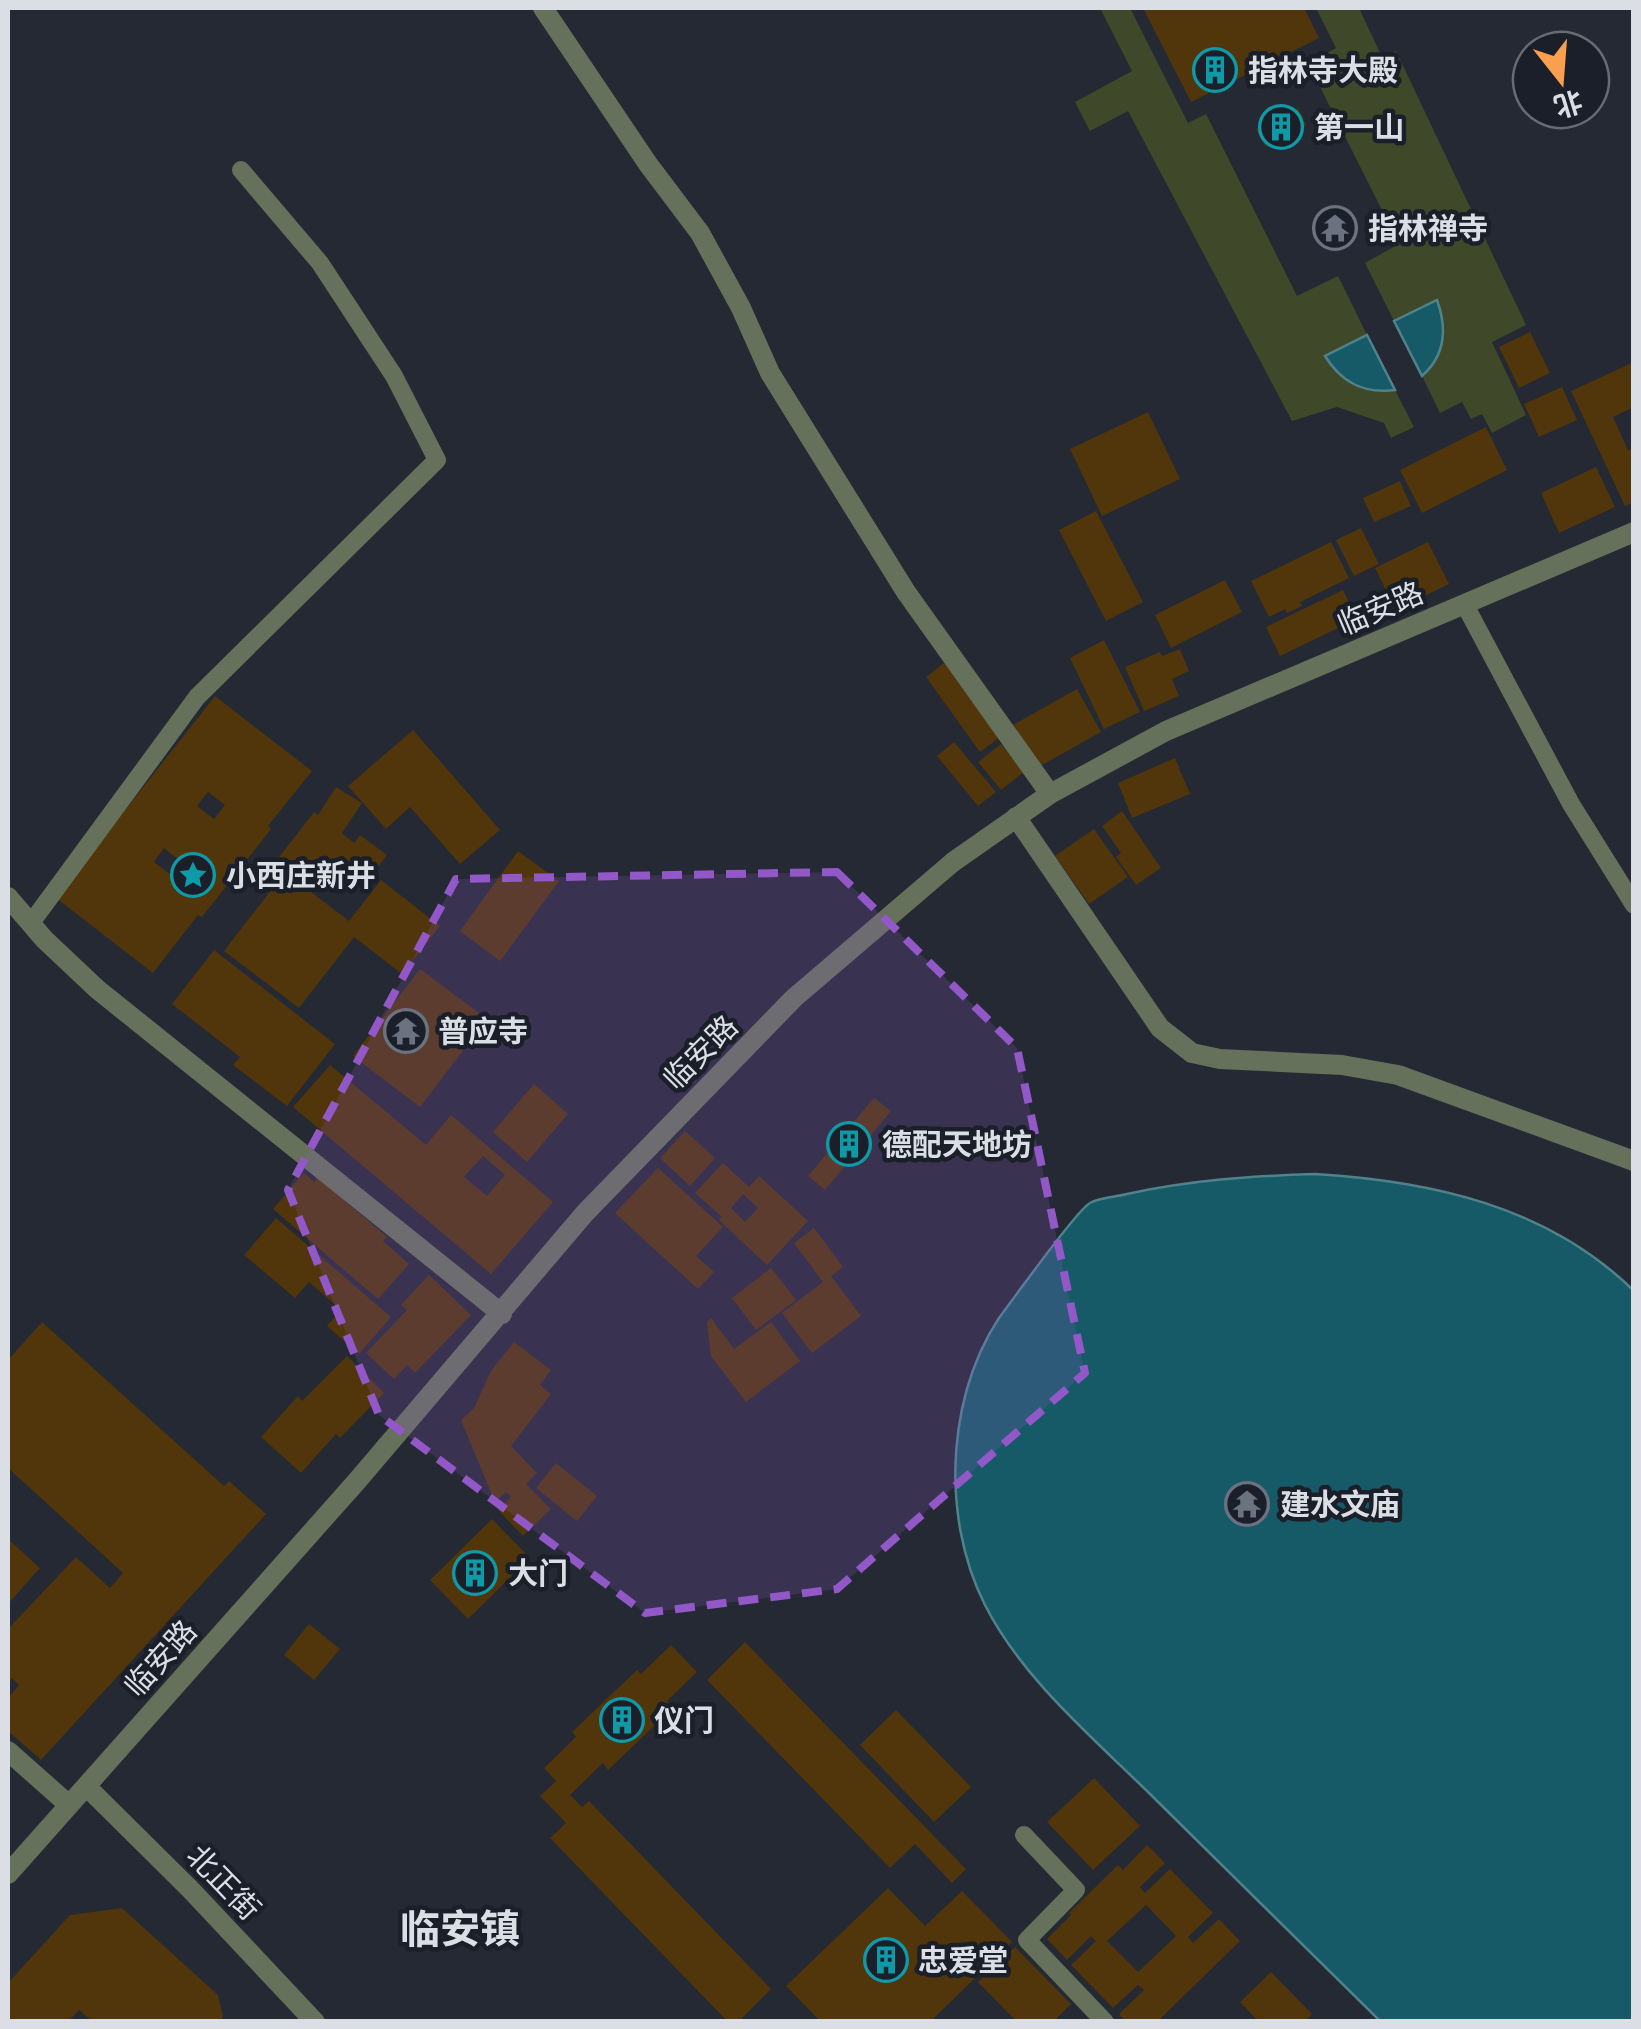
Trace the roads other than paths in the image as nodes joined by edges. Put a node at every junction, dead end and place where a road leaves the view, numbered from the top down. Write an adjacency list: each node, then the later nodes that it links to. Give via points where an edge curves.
1 (543, 8): 5 (street, via 700,233 770,372 906,592)
2 (241, 170): 9 (lane, via 320,262 394,376 437,460 197,697)
3 (1634, 532): 4 (street, 临安路)
4 (1465, 605): 5 (street, 临安路, via 1166,730); 8 (lane, via 1571,804)
5 (1050, 794): 6 (street, 临安路)
6 (1016, 817): 10 (street, via 1160,1028 1192,1052 1398,1075); 11 (street, 临安路, via 794,998 584,1213)
7 (8, 897): 9 (street)
8 (1634, 905)
9 (30, 923): 11 (street, via 97,989)
10 (1634, 1160)
11 (502, 1314): 13 (street, 临安路)
12 (8, 1751): 14 (street)
13 (86, 1786): 14 (street, 临安路); 17 (street, 北正街)
14 (70, 1805): 16 (street, 临安路)
15 (1024, 1836): 18 (lane, via 1076,1890 1027,1940)
16 (8, 1874)
17 (315, 2022)
18 (1105, 2022)

